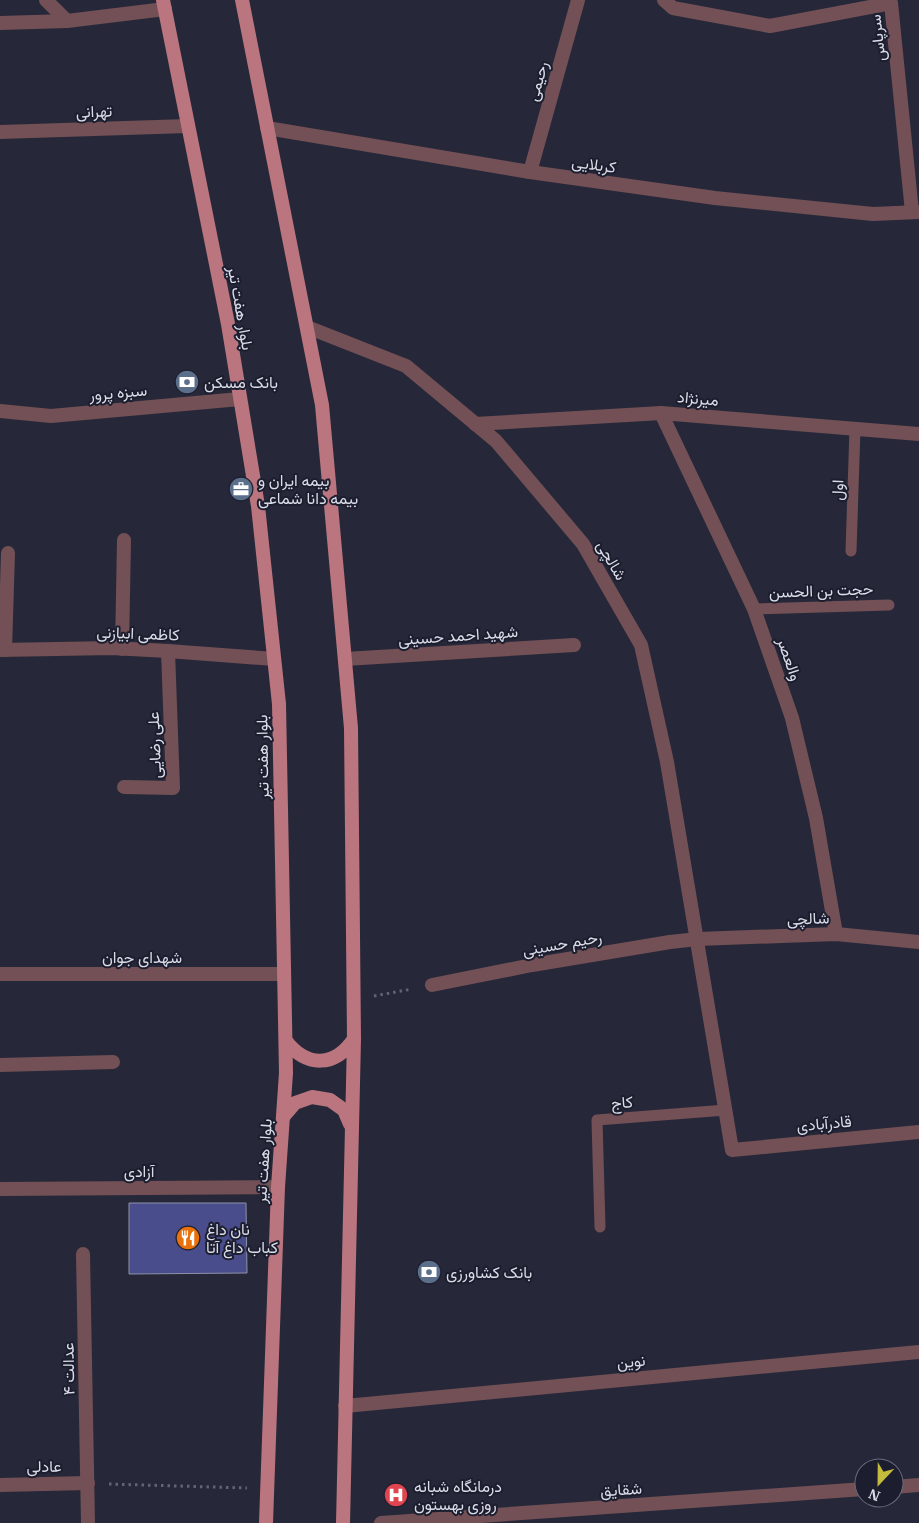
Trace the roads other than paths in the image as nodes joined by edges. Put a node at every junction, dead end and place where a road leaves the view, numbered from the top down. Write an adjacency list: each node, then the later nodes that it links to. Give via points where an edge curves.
1 (46, 0): 6 (street)
2 (242, 0): 9 (main road)
3 (578, 0): 11 (street, رحیمی)
4 (664, 0): 12 (street, سرپاس, via 673,8 770,26 891,3)
5 (164, 5): 6 (street); 8 (main road, بلوار هفت تیر)
6 (67, 21): 7 (street)
7 (0, 23)
8 (188, 126): 10 (street, تهرانی); 14 (main road, بلوار هفت تیر)
9 (267, 128): 11 (street, کربلایی); 13 (main road)
10 (0, 132)
11 (530, 172): 12 (street, کربلایی, via 715,198 873,214)
12 (916, 212)
13 (307, 327): 17 (street, شالچی, via 406,366); 30 (main road, via 322,405)
14 (240, 399): 15 (street, سبزه پرور, via 51,416); 29 (main road, بلوار هفت تیر, via 258,506)
15 (0, 411)
16 (661, 413): 17 (street, میرنژاد); 18 (street, میرنژاد); 24 (street, والعصر)
17 (474, 424): 33 (street, شالچی, via 496,441 582,544 641,645 667,762)
18 (855, 429): 19 (street, میرنژاد); 22 (lane, اول)
19 (919, 434)
20 (124, 540): 26 (street)
21 (8, 552): 27 (street)
22 (851, 552)
23 (889, 604): 24 (lane, حجت بن الحسن)
24 (754, 609): 32 (street, والعصر, via 792,718 816,818)
25 (574, 645): 30 (street, شهید احمد حسینی)
26 (122, 649): 27 (street, کاظمی ابیازنی); 28 (street, کاظمی ابیازنی)
27 (2, 650)
28 (168, 651): 29 (street, کاظمی ابیازنی); 31 (street, علی رضایی, via 173,788)
29 (274, 659): 36 (main road, بلوار هفت تیر, via 279,704)
30 (345, 660): 38 (main road, via 351,728)
31 (124, 787)
32 (836, 934): 33 (street, شالچی); 34 (street, شالچی)
33 (698, 939): 37 (street, رحیم حسینی); 42 (street, شالچی)
34 (919, 942)
35 (0, 974): 36 (street, شهدای جوان)
36 (284, 974): 39 (main road, بلوار هفت تیر)
37 (432, 985)
38 (354, 1039): 39 (main road, via 338,1056 327,1060 304,1057); 44 (main road)
39 (286, 1041): 43 (main road, بلوار هفت تیر)
40 (113, 1062): 41 (street)
41 (0, 1064)
42 (726, 1110): 46 (street, شالچی); 49 (lane, کاج, via 597,1120)
43 (283, 1117): 44 (main road, via 295,1103 312,1097 330,1100 344,1110); 47 (main road, بلوار هفت تیر)
44 (352, 1127): 52 (main road)
45 (919, 1132): 46 (street, قادرآبادی)
46 (732, 1150)
47 (278, 1188): 48 (street, آزادی); 59 (main road, بلوار هفت تیر)
48 (0, 1189)
49 (600, 1227)
50 (83, 1254): 53 (street, عدالت ۴)
51 (919, 1352): 52 (street, نوین)
52 (345, 1406): 60 (main road)
53 (88, 1483): 54 (street, عادلی); 58 (street, عدالت ۴)
54 (0, 1485)
55 (919, 1485): 56 (street)
56 (904, 1486)
57 (854, 1490): 61 (street, شقایق)
58 (88, 1523)
59 (266, 1523)
60 (343, 1523)
61 (381, 1523)

